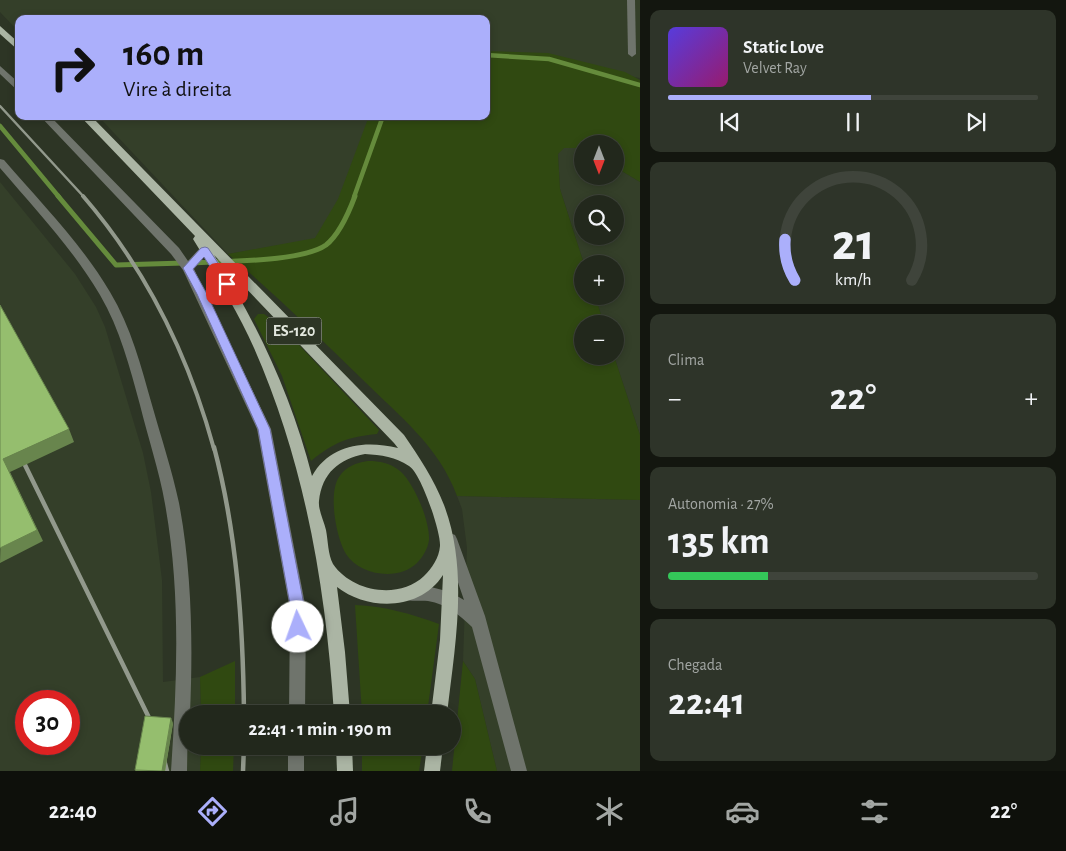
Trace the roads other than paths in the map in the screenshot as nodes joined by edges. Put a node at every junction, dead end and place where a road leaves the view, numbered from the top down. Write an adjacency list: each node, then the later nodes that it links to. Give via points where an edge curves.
1 (631, 0): 4 (street)
2 (0, 29): 3 (main road)
3 (15, 44)
4 (632, 54)
5 (0, 69): 6 (street)
6 (15, 85)
7 (49, 120): 12 (street)
8 (89, 120): 10 (main road, ES-120)
9 (0, 162): 26 (street, via 96,280 117,315 133,357 166,474 177,537 184,641)
10 (167, 200): 11 (main road, ES-120); 13 (main road, ES-120, via 399,439)
11 (205, 250): 12 (street); 14 (main road, ES-120, via 237,301 266,362)
12 (188, 268): 20 (street, via 264,429 298,610)
13 (418, 465): 14 (main road, via 402,454 384,448 346,452 319,474 313,490); 15 (main road, ES-120, via 437,500)
14 (313, 507): 16 (main road, ES-120)
15 (446, 530): 17 (main road, via 447,550 440,568 427,584); 18 (main road, ES-120, via 450,551); 19 (street)
16 (327, 568): 17 (main road, via 341,583 362,594 385,598); 21 (main road, ES-120)
17 (407, 594): 18 (street, via 429,594)
18 (451, 601): 19 (street); 22 (main road, ES-120)
19 (480, 626): 30 (street)
20 (297, 705)
21 (341, 705)
22 (440, 705)
23 (296, 755): 27 (street)
24 (344, 755): 28 (main road)
25 (434, 755): 29 (main road)
26 (179, 771)
27 (296, 771)
28 (345, 771)
29 (432, 771)
30 (519, 771)

